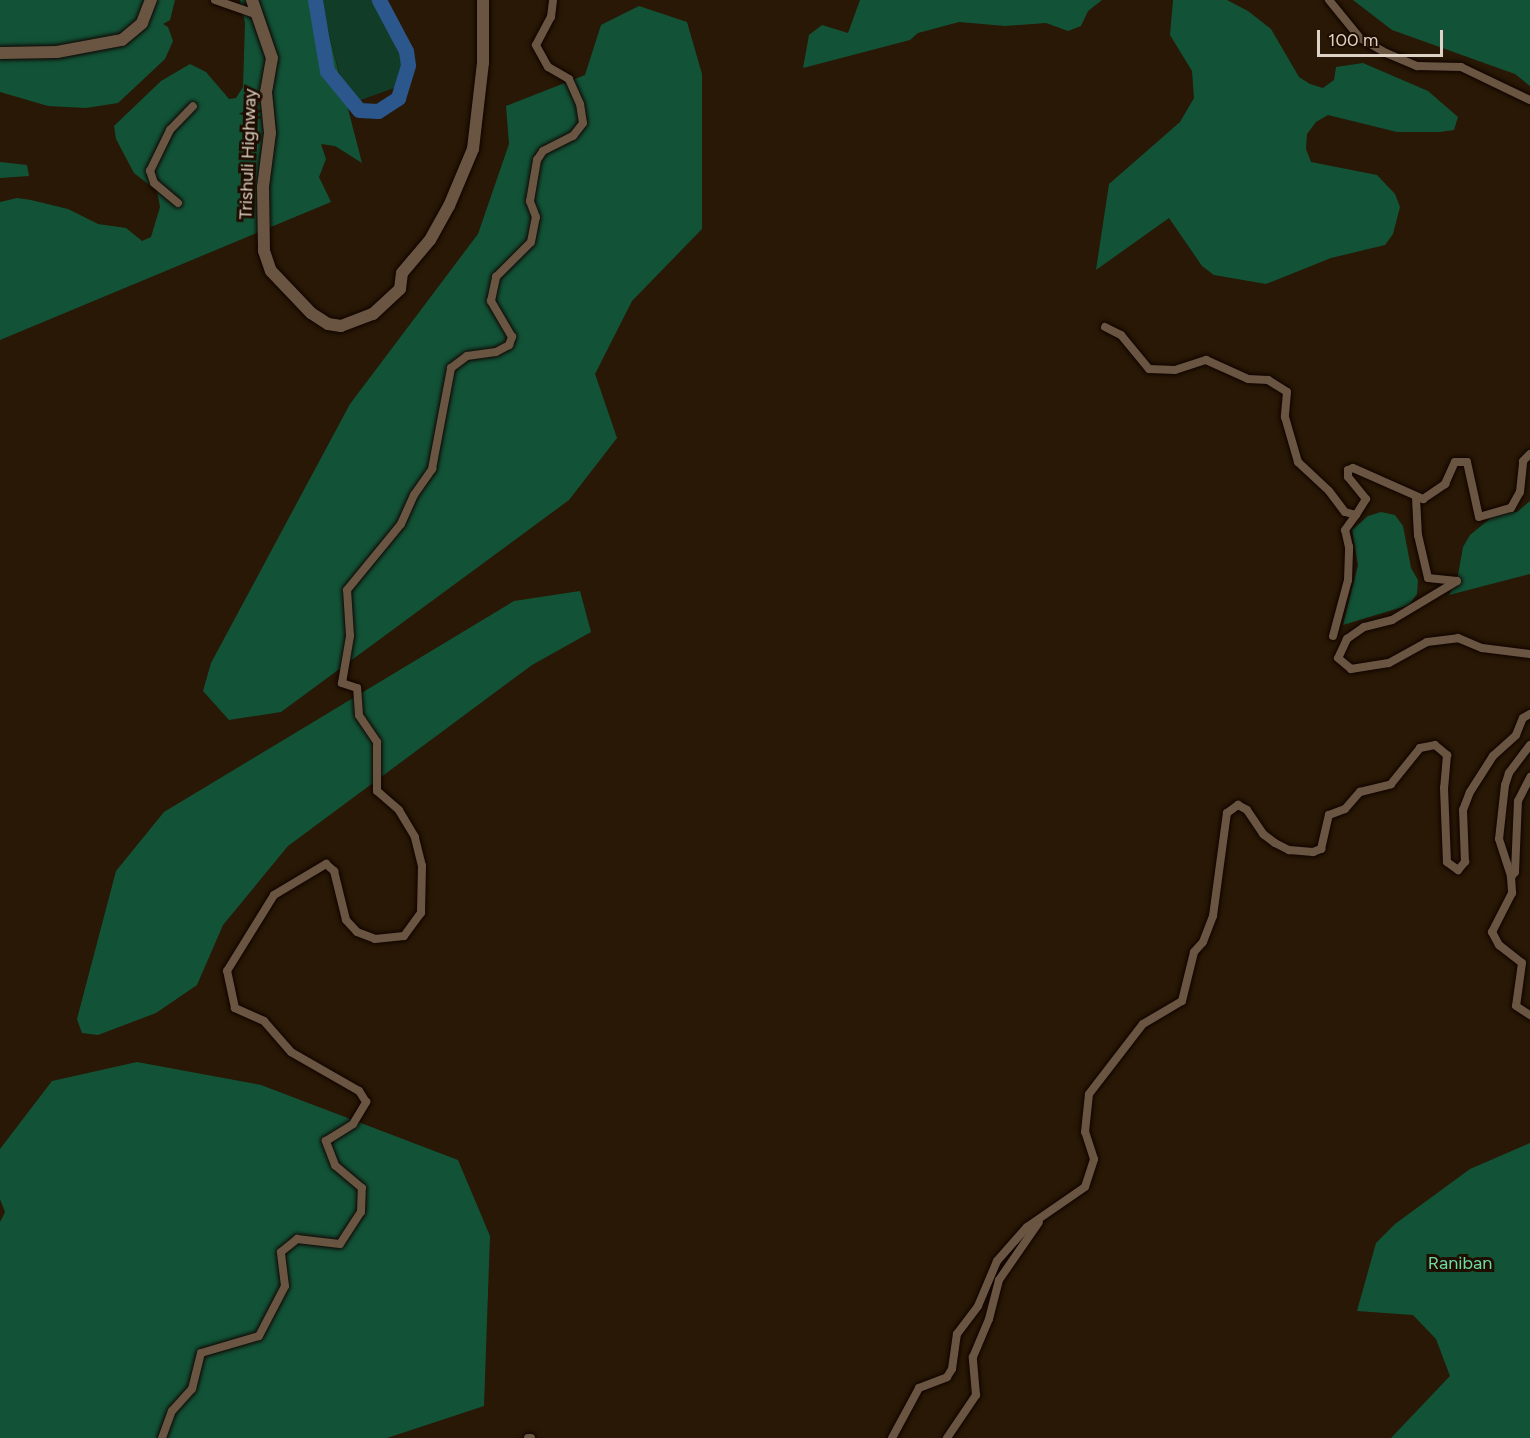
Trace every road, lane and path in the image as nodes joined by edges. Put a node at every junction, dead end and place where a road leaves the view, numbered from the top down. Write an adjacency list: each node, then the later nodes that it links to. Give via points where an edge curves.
1 (151, 0): 8 (street, via 142,22 122,40 57,52)
2 (215, 0): 7 (street)
3 (252, 0): 7 (street, Trishuli Highway)
4 (483, 0): 7 (street, Trishuli Highway, via 483,63 471,157 440,223 402,273 400,289 373,315 351,326 328,324 311,313 276,278 267,262 262,210 270,133 266,92 272,58)
5 (553, 0): 24 (street, via 551,17 536,45 548,67 568,79 580,104 583,123 573,136 543,151 537,160 530,201 536,217 531,242 496,277 491,301 512,338 510,345 496,352 467,356 451,368 432,469 401,524 348,590 350,636 342,683 357,688 359,715 377,742 377,791 399,810 415,837 422,867 421,913 404,936 375,939 357,932 346,920 334,871 326,864 274,895 227,971 235,1008 264,1021 291,1052 359,1091 366,1102 353,1124 326,1141 335,1165 363,1188 361,1212 340,1244 297,1239 281,1252 285,1286 259,1336 201,1353 192,1389 172,1411)
6 (1329, 0): 9 (street, via 1360,38 1386,53 1417,66 1461,67)
7 (258, 15)
8 (0, 53)
9 (1530, 100)
10 (193, 106): 11 (street, via 170,130 150,171 154,183)
11 (178, 202)
12 (1105, 327): 15 (street, via 1121,335 1149,369 1175,370 1206,360 1248,379 1268,380 1287,392 1285,417 1298,462 1345,512)
13 (1530, 454): 14 (street, via 1522,461 1520,492 1511,508 1479,518 1467,462 1455,462 1445,484 1424,499)
14 (1416, 498): 15 (street, via 1353,468 1348,470 1348,477 1366,499); 17 (street, via 1418,535 1428,578 1457,581 1392,620 1364,627 1347,639 1338,658 1351,669 1380,664 1427,642 1458,638 1482,648)
15 (1356, 515): 16 (street, via 1345,530 1348,580)
16 (1333, 636)
17 (1530, 654)
18 (1530, 714): 23 (street, via 1523,718 1516,735 1493,756 1470,792 1463,810 1465,862 1458,870 1447,862 1447,755 1435,745 1420,748 1391,784 1360,792 1345,808 1329,815 1321,849 1313,852 1289,850 1275,843 1238,805 1227,813 1213,916 1203,942 1194,952 1182,1001 1143,1024 1089,1094 1085,1132 1094,1159 1085,1188)
19 (1530, 745): 21 (street, via 1505,785 1499,839)
20 (1530, 777): 21 (street, via 1518,801 1515,872)
21 (1511, 878): 22 (street, via 1512,892 1492,932 1499,945 1522,963 1516,1006)
22 (1530, 1015)
23 (1041, 1219): 25 (street, via 1027,1227 997,1261 978,1306 957,1334 952,1369 947,1377 919,1388); 26 (street, via 999,1280 989,1319 973,1357 976,1395)
24 (162, 1438)
25 (892, 1438)
26 (947, 1438)

